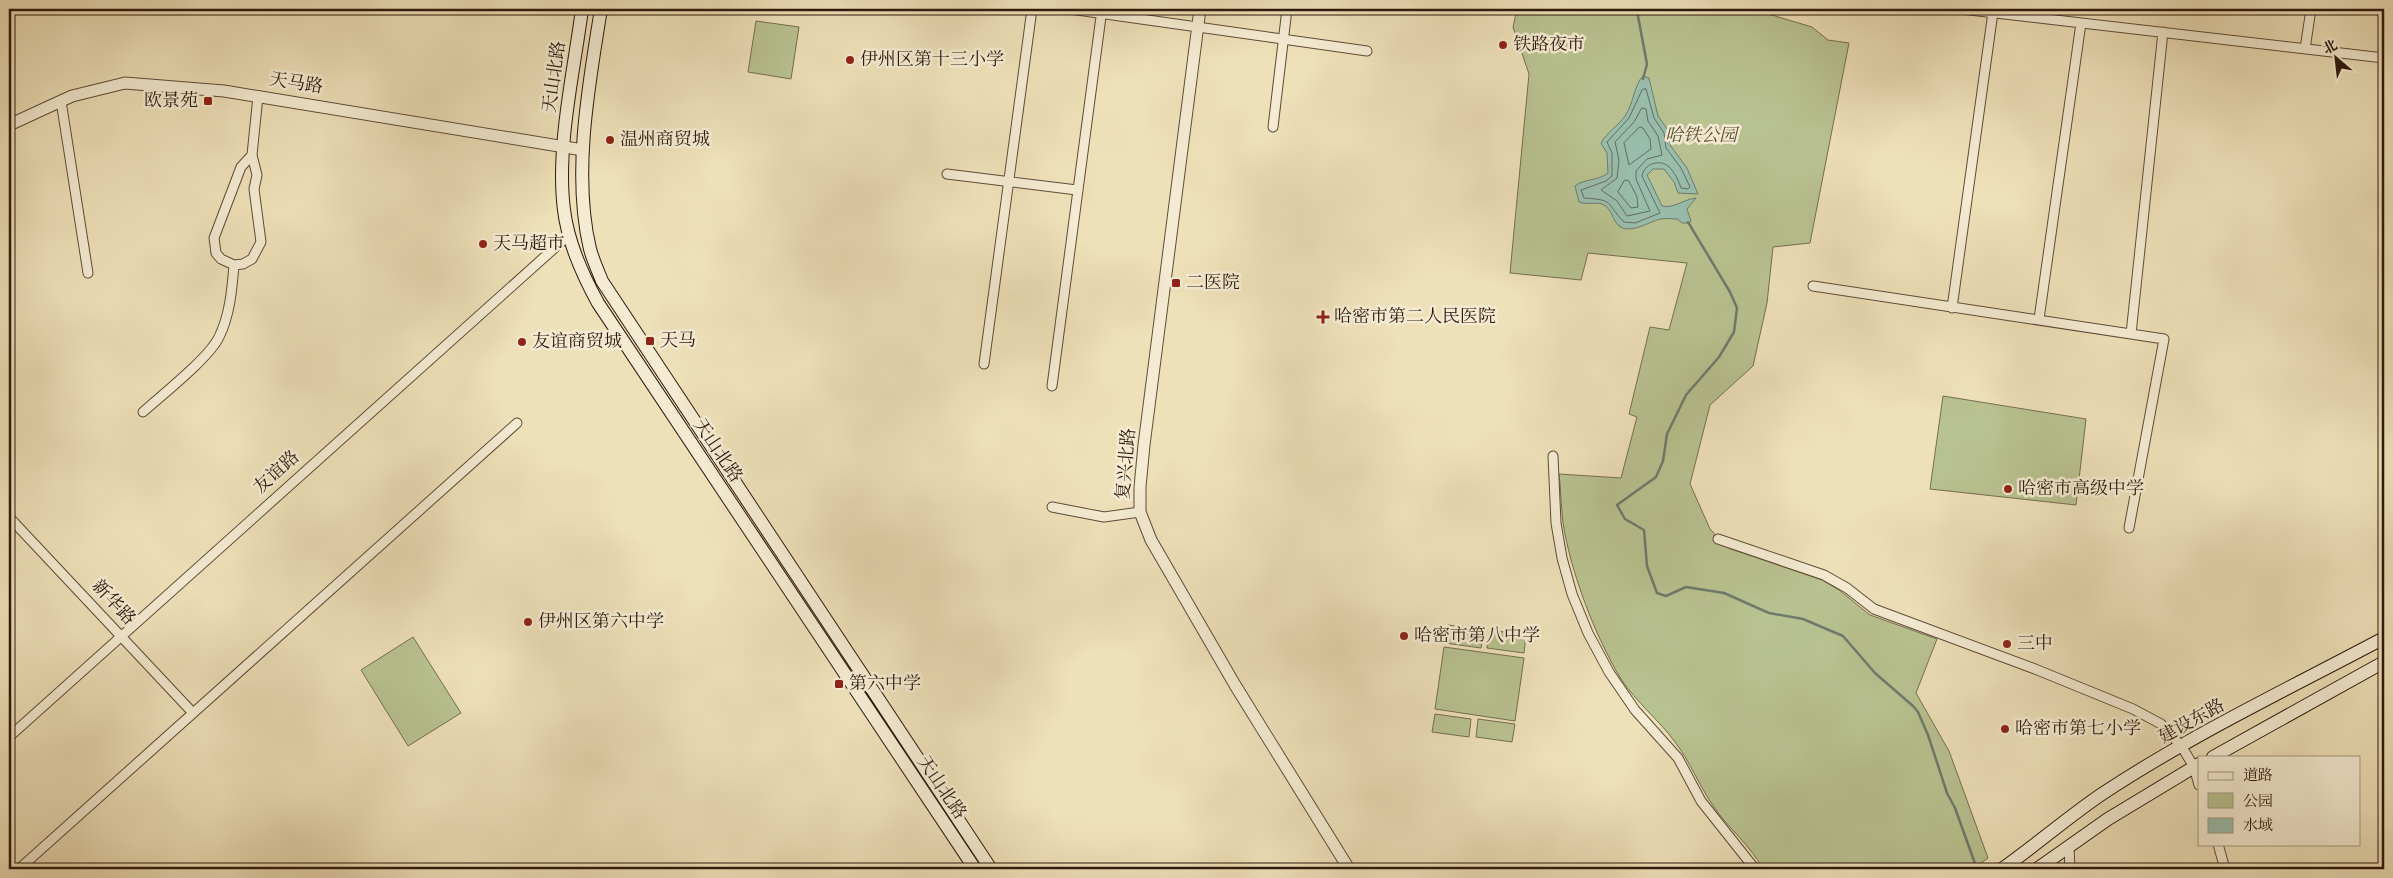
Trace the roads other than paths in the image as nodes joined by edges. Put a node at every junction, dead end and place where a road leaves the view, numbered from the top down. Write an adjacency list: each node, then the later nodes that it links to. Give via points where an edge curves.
1 (582, 9): 22 (main road, 天山北路)
2 (601, 9): 23 (main road)
3 (1032, 9): 26 (street)
4 (1070, 9): 9 (street)
5 (1200, 9): 12 (street, 复兴北路)
6 (1287, 9): 14 (street)
7 (1961, 9): 10 (street)
8 (2311, 9): 15 (street)
9 (1101, 11): 12 (street); 27 (street)
10 (1992, 12): 11 (street); 32 (street)
11 (2080, 23): 13 (street); 33 (street)
12 (1198, 27): 14 (street); 41 (street, 复兴北路, via 1144,445)
13 (2163, 32): 15 (street); 34 (street)
14 (1283, 39): 16 (street); 21 (street)
15 (2304, 49): 17 (street)
16 (1367, 51)
17 (2384, 58)
18 (258, 96): 19 (street, 天马路, via 125,83 72,96); 22 (street, 天马路); 24 (street)
19 (62, 102): 20 (street, 天马路); 30 (street)
20 (9, 126)
21 (1273, 127)
22 (564, 146): 23 (street, 天马路); 28 (main road, 天山北路, via 564,211)
23 (583, 150): 57 (main road, via 584,215 590,251 602,281)
24 (252, 155): 29 (street, via 257,175 254,189 261,242 252,258); 29 (street, via 242,167 214,238 216,253)
25 (947, 174): 26 (street)
26 (1008, 181): 27 (street); 35 (street)
27 (1077, 190): 36 (street)
28 (569, 235): 45 (street, 友谊路); 56 (main road, 天山北路, via 579,266 598,303)
29 (234, 266): 37 (street, via 231,295 219,337 206,355)
30 (88, 273)
31 (1813, 286): 33 (street)
32 (1952, 308)
33 (2039, 319): 34 (street)
34 (2131, 334): 43 (street, via 2164,339)
35 (984, 364)
36 (1052, 386)
37 (143, 412)
38 (517, 423): 48 (street)
39 (1554, 456): 59 (street, via 1556,523 1562,558 1588,633 1635,710 1678,758 1701,801)
40 (1052, 507): 41 (street, via 1104,517)
41 (1140, 512): 58 (street, 复兴北路, via 1151,540)
42 (9, 517): 45 (street, 新华路)
43 (2129, 528)
44 (1718, 539): 50 (street, via 1824,575 1874,609 2133,709 2161,724)
45 (121, 635): 48 (street, 新华路); 49 (street, 友谊路)
46 (2384, 638): 50 (main road, 建设东路)
47 (2384, 662): 51 (main road)
48 (193, 713): 55 (street)
49 (9, 737)
50 (2182, 747): 52 (street); 60 (main road, 建设东路, via 2101,795)
51 (2215, 756)
52 (2197, 766): 53 (main road, via 2108,818)
53 (2069, 846): 61 (main road); 62 (street)
54 (2219, 846): 63 (street)
55 (19, 869)
56 (974, 869)
57 (991, 869)
58 (1349, 869)
59 (1755, 869)
60 (2002, 869)
61 (2037, 869)
62 (2070, 869)
63 (2225, 869)

